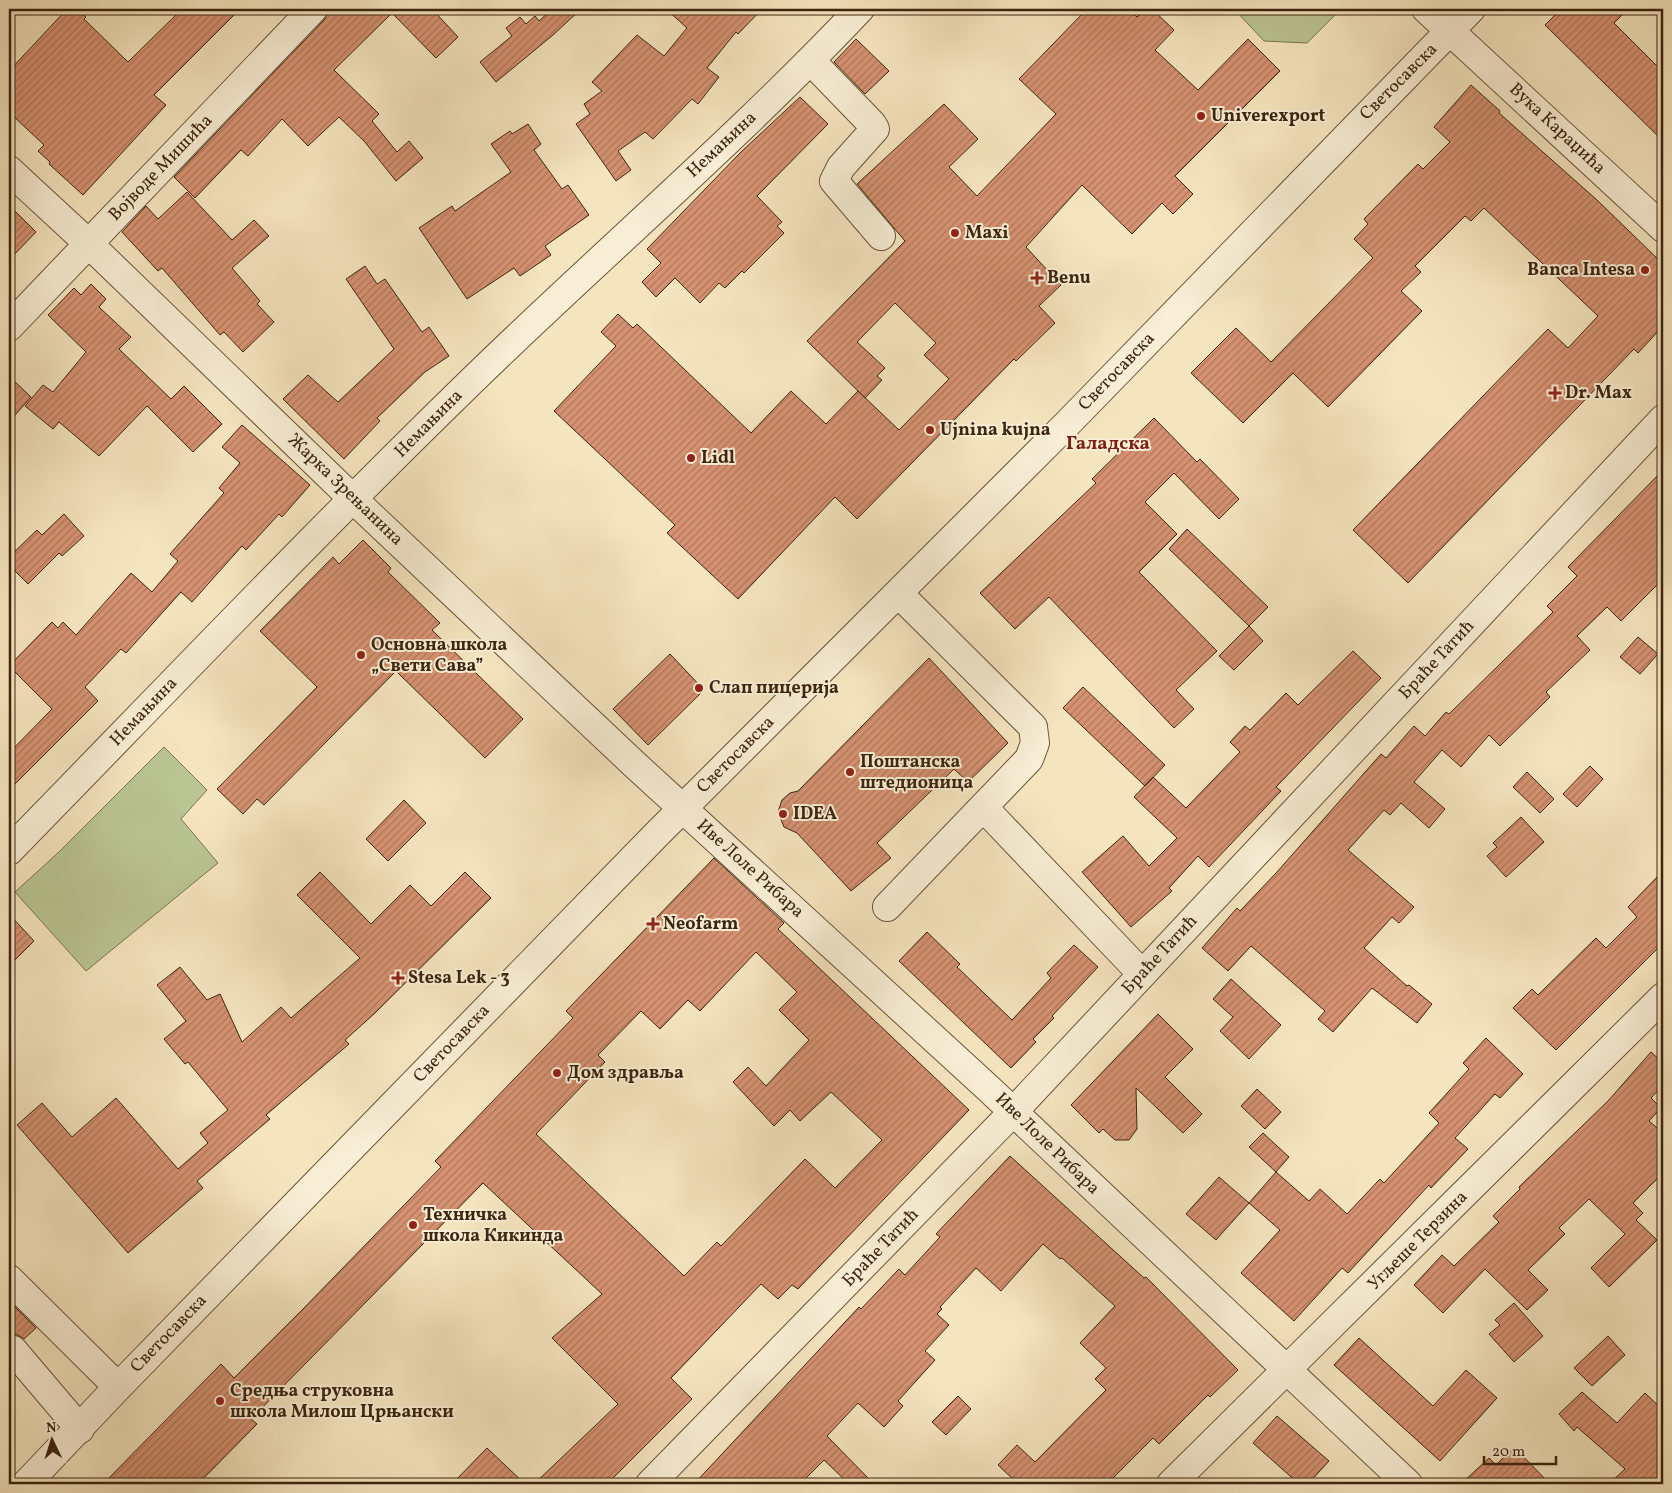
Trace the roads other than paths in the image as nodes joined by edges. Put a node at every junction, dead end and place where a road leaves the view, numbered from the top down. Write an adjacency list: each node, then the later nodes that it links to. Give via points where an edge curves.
1 (313, 9): 10 (street, Војводе Мишића)
2 (860, 9): 6 (street, Немањина)
3 (1426, 9): 5 (street, Вука Караџића)
4 (1470, 9): 5 (street, Светосавска)
5 (1450, 30): 8 (street, Вука Караџића); 14 (street, Светосавска)
6 (811, 60): 9 (street, via 875,129 841,167 834,181); 13 (street, Немањина, via 482,371)
7 (9, 170): 10 (street, Жарка Зрењанина)
8 (1663, 228)
9 (881, 236)
10 (89, 244): 11 (street, Војводе Мишића); 13 (street, Жарка Зрењанина)
11 (9, 327)
12 (1663, 419): 19 (street, Браће Татић)
13 (353, 499): 16 (street, Жарка Зрењанина); 17 (street, Немањина)
14 (898, 593): 15 (street, via 1033,727 1035,743 1030,759); 16 (street, Светосавска)
15 (984, 808): 18 (street); 19 (street)
16 (682, 809): 21 (street, Иве Лоле Рибара); 25 (street, Светосавска)
17 (9, 851)
18 (887, 907)
19 (1142, 974): 21 (street, Браће Татић)
20 (1663, 997): 24 (street, Угљеше Терзина)
21 (1013, 1112): 24 (street, Иве Лоле Рибара); 28 (street, Браће Татић)
22 (9, 1279): 25 (street)
23 (13, 1350): 26 (street)
24 (1287, 1371): 29 (street, Угљеше Терзина); 30 (street, Иве Лоле Рибара)
25 (118, 1387): 26 (street, Светосавска)
26 (80, 1428): 27 (street, Светосавска)
27 (26, 1484)
28 (650, 1484)
29 (1171, 1484)
30 (1408, 1484)

